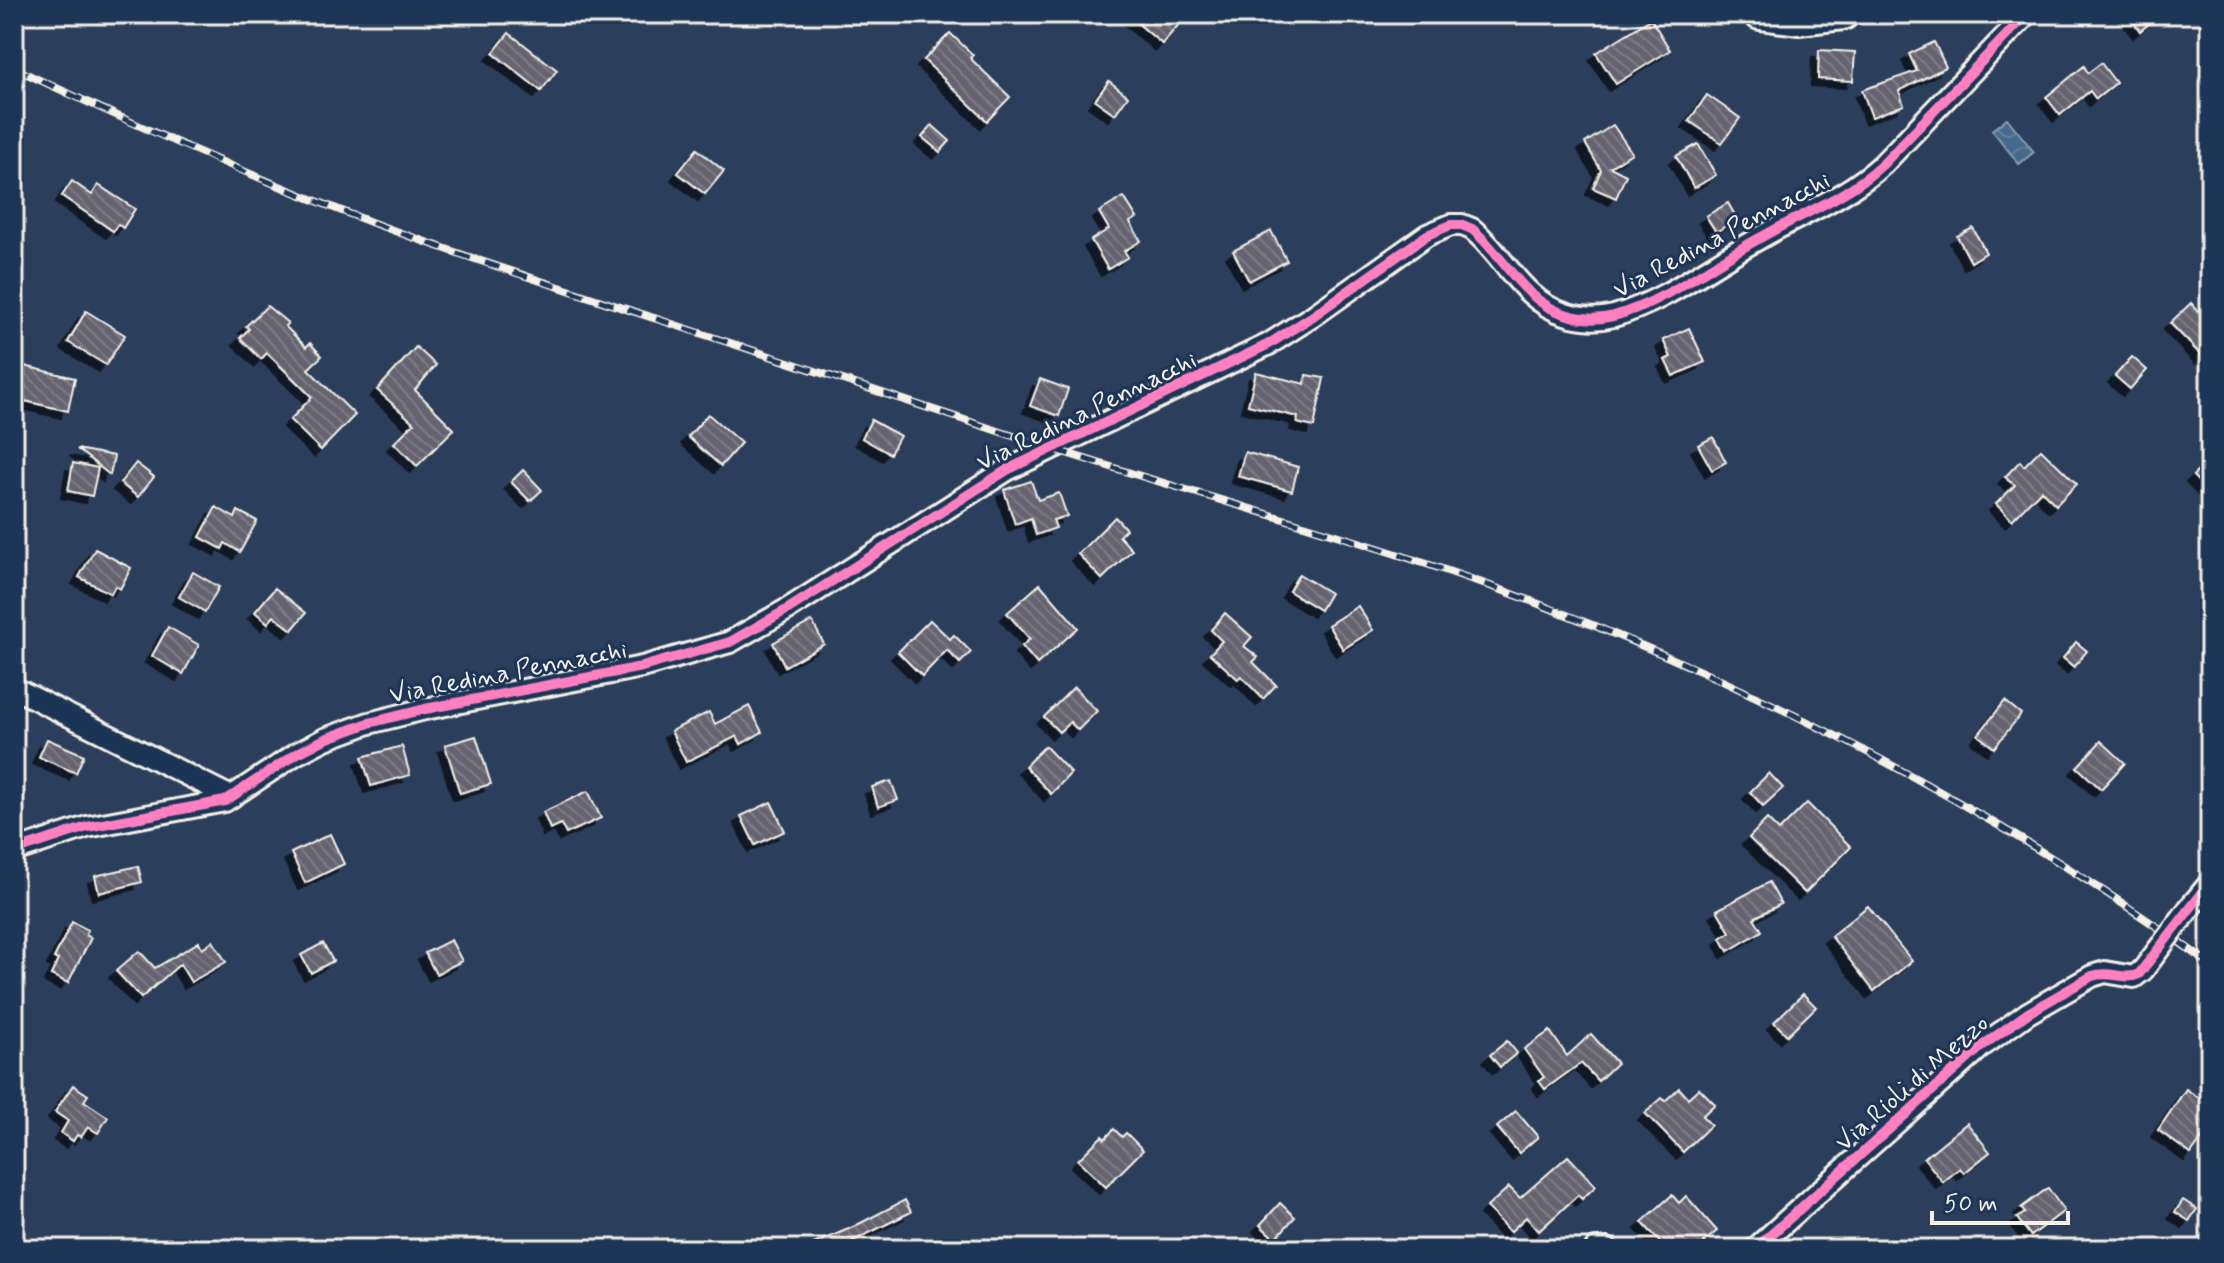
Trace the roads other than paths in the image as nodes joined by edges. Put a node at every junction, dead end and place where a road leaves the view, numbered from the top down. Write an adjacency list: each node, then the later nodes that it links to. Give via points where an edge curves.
1 (1760, 14): 2 (main road, via 1810,19)
2 (1843, 14)
3 (2027, 14): 5 (street, Via Redina Pennacchi, via 1857,186 1628,311 1599,318 1561,312 1524,286 1472,229 1444,227 1261,348 1007,470 730,642 656,664 369,723 306,748)
4 (14, 688): 5 (street)
5 (231, 797): 6 (street, Via Redina Pennacchi, via 87,827)
6 (14, 851)
7 (2210, 883): 10 (street, Via Rioli di Mezzo, bridge, via 2143,970 2134,977 2105,972 2092,976 1998,1034)
8 (1596, 1249): 9 (street)
9 (1607, 1249)
10 (1755, 1249)

